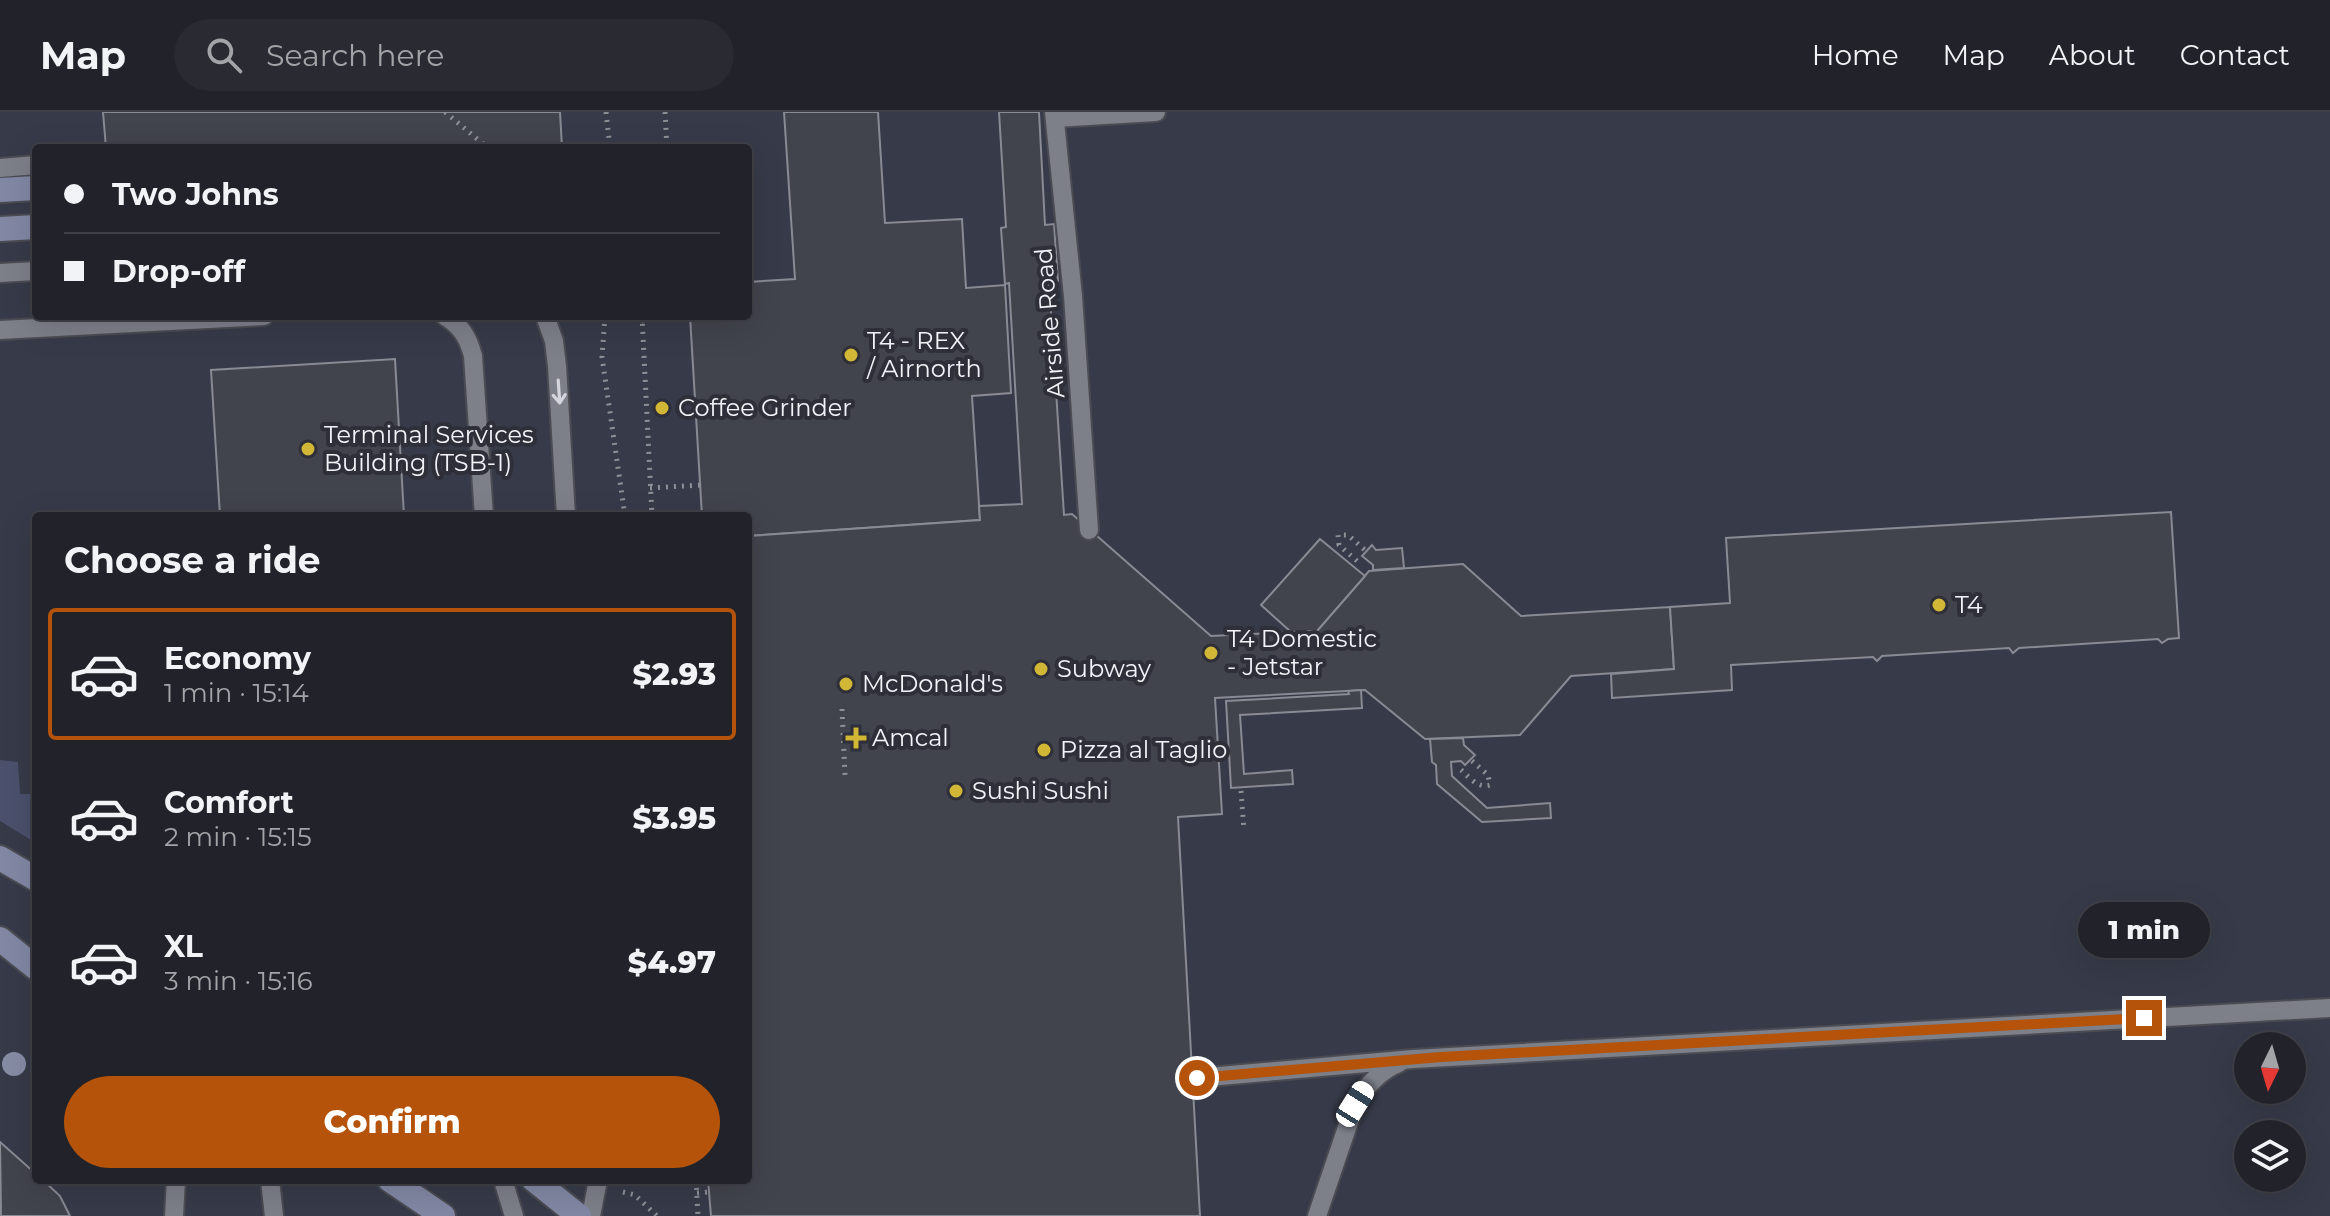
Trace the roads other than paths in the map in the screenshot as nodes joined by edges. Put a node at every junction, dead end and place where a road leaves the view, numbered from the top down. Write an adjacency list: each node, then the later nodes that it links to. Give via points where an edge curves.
1 (1156, 112): 2 (lane)
2 (1054, 115): 19 (lane, Airside Road)
3 (32, 165): 4 (lane)
4 (0, 168)
5 (32, 188): 6 (street)
6 (0, 190)
7 (32, 227): 8 (street)
8 (0, 229)
9 (32, 271): 10 (lane)
10 (0, 273)
11 (189, 320): 15 (lane)
12 (450, 320): 16 (lane, via 466,335)
13 (468, 320): 16 (lane)
14 (546, 320): 18 (lane, one-way to 18, via 557,366)
15 (0, 330)
16 (475, 374): 17 (lane)
17 (484, 512)
18 (566, 512)
19 (1089, 530)
20 (0, 858): 21 (street)
21 (32, 877)
22 (0, 939): 23 (street)
23 (32, 968)
24 (2330, 1008): 25 (lane)
25 (1413, 1059): 26 (lane); 39 (lane, via 1379,1075 1355,1104)
26 (1197, 1078)
27 (176, 1184): 33 (lane)
28 (270, 1184): 34 (lane)
29 (396, 1184): 35 (street)
30 (504, 1184): 36 (lane)
31 (539, 1184): 37 (street)
32 (597, 1184): 38 (lane)
33 (174, 1216)
34 (274, 1216)
35 (443, 1216)
36 (514, 1216)
37 (579, 1216)
38 (591, 1216)
39 (1317, 1216)

